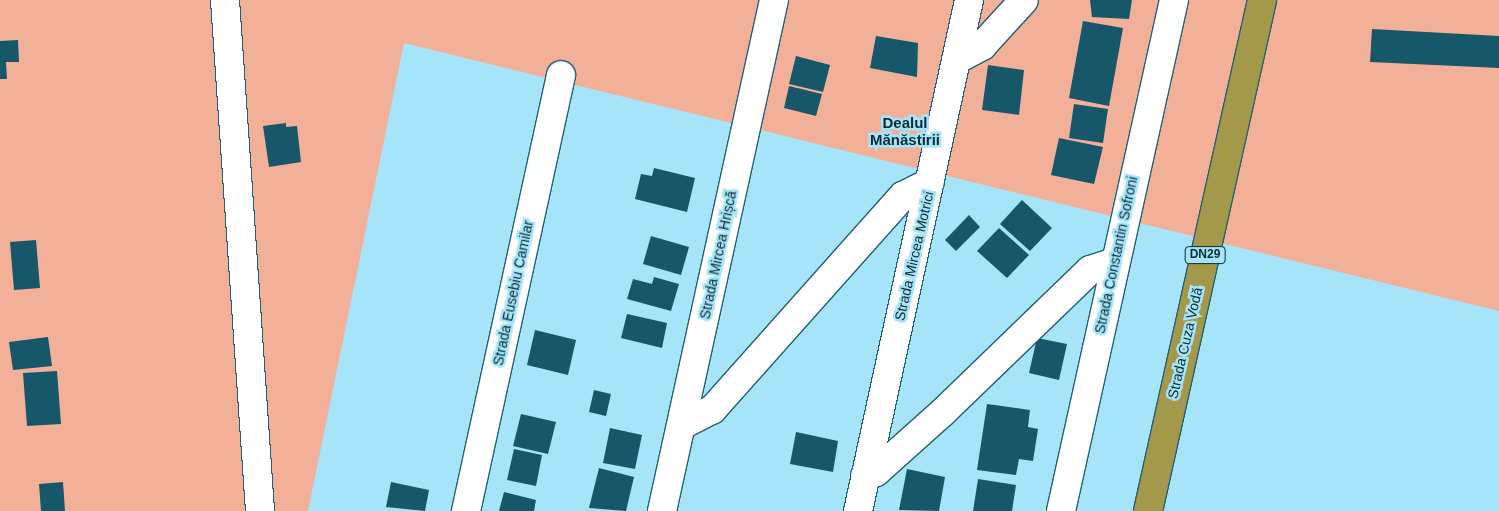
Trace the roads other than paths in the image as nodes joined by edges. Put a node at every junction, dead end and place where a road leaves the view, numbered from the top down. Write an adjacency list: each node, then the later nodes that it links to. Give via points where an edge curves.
1 (225, 0): 13 (street)
2 (774, 0): 11 (street, Strada Mircea Hrișcă)
3 (969, 0): 7 (street, Strada Mircea Motrici)
4 (1024, 0): 7 (street, via 982,46)
5 (1174, 0): 10 (street, Strada Constantin Sofroni)
6 (1262, 0): 18 (highway, Strada Cuza Vodă / DN29)
7 (956, 60): 9 (street, Strada Mircea Motrici)
8 (561, 75): 14 (street, Strada Eusebiu Camilar)
9 (930, 182): 11 (street, via 903,196 712,410); 12 (street, Strada Mircea Motrici)
10 (1114, 262): 12 (street, via 1090,270 942,413 876,472); 17 (street, Strada Constantin Sofroni)
11 (682, 426): 15 (street, Strada Mircea Hrișcă)
12 (865, 476): 16 (street, Strada Mircea Motrici)
13 (260, 511)
14 (466, 511)
15 (662, 511)
16 (858, 511)
17 (1061, 511)
18 (1148, 511)

